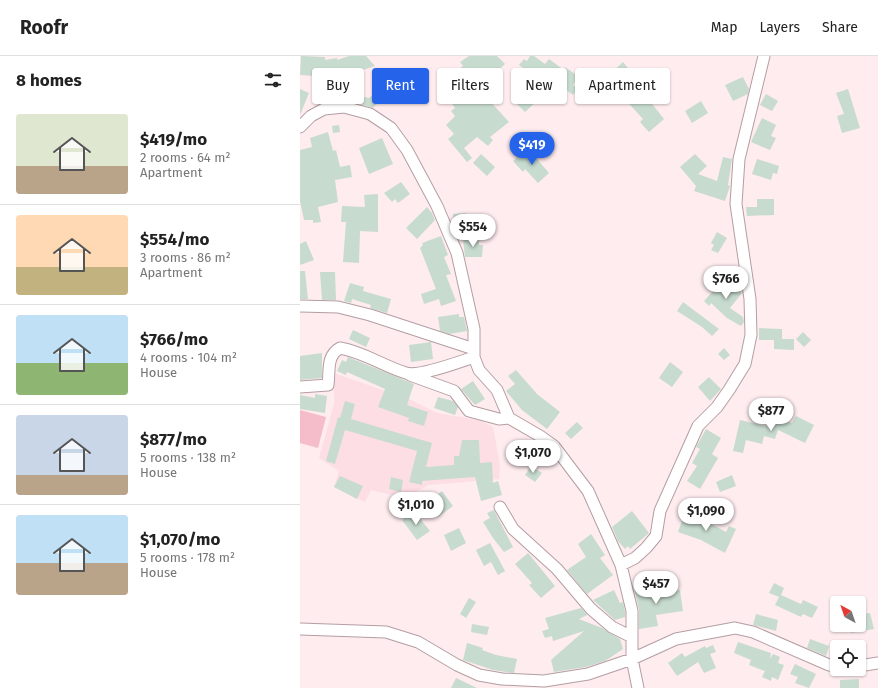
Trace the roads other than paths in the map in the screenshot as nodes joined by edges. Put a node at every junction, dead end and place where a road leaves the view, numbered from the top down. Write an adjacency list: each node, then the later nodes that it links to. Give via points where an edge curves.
1 (764, 56): 9 (street, via 739,159 736,204 750,299 751,334 744,364 730,390 698,426 660,511 656,536 635,558)
2 (300, 128): 4 (street, via 311,116 324,108 344,107 370,114 392,128 437,206 457,253 474,329)
3 (300, 306): 4 (street, via 338,307 370,315)
4 (474, 353): 5 (street, via 427,372); 7 (street, via 479,370 497,390)
5 (407, 374): 6 (street, via 355,350 340,348 333,354 330,362 328,385); 7 (street, via 454,391 469,411 499,419)
6 (300, 387)
7 (509, 418): 9 (street, via 554,446 588,491)
8 (500, 508): 11 (street, via 513,529 557,569 591,609 612,627)
9 (621, 565): 11 (street, via 632,611)
10 (300, 629): 12 (street, via 386,632 418,642 457,666 502,679 544,681 588,674)
11 (632, 637): 12 (street)
12 (632, 659): 14 (street, via 676,639 735,628 753,632); 16 (street)
13 (878, 663): 15 (street)
14 (830, 665)
15 (866, 665)
16 (638, 688)

